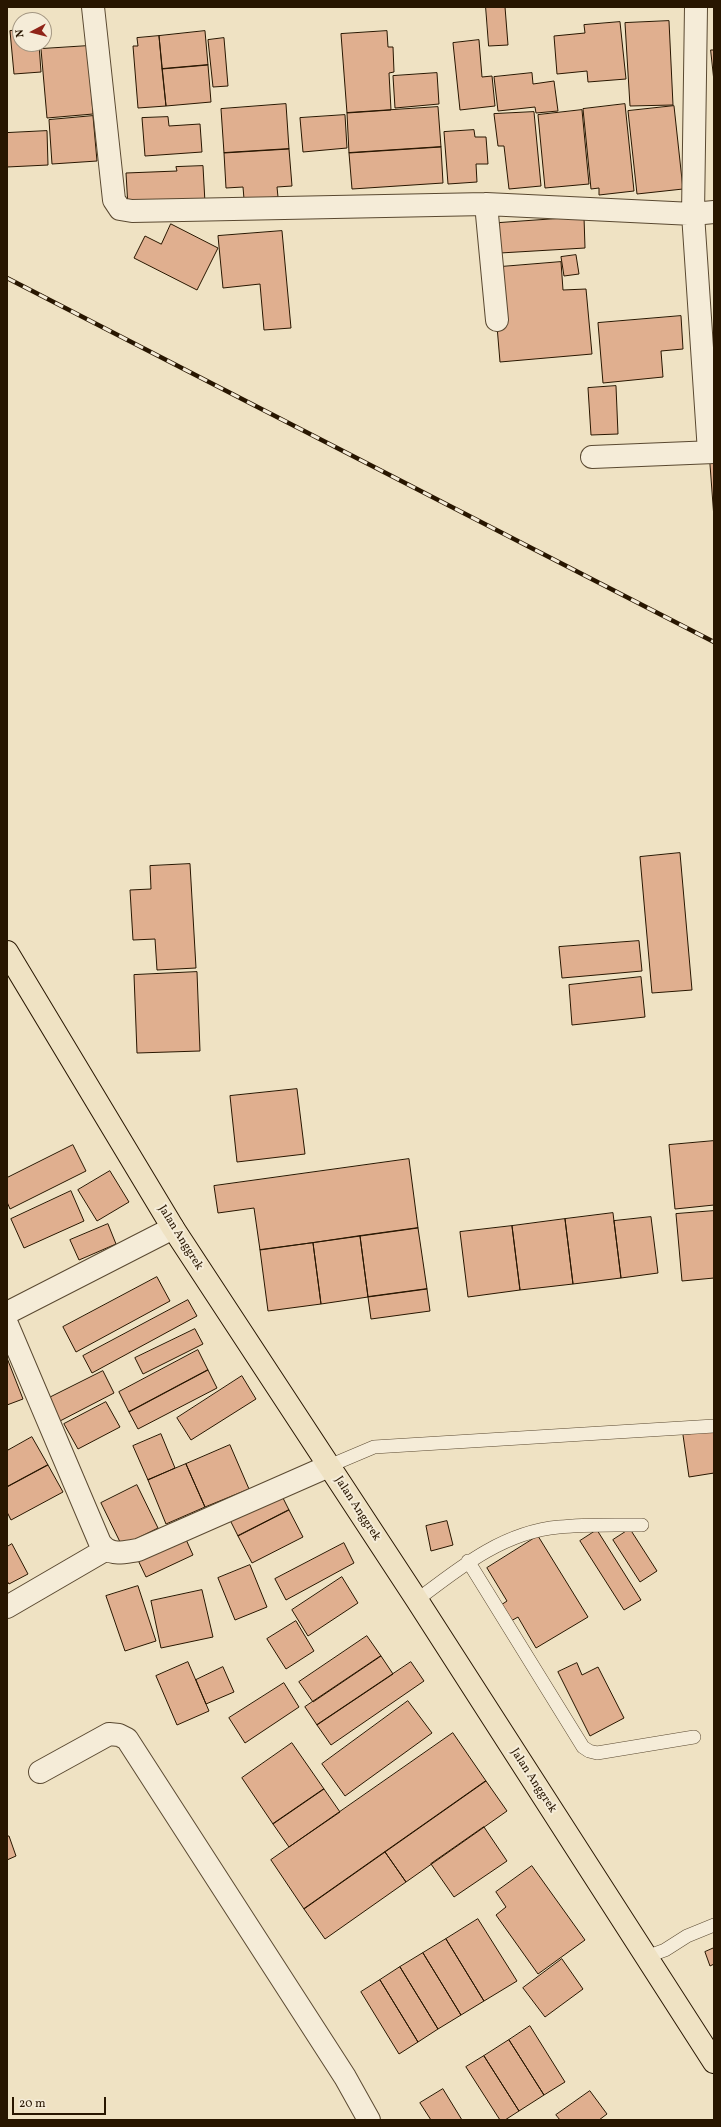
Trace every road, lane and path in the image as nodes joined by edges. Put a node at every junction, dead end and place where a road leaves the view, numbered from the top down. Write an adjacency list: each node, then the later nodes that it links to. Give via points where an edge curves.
1 (93, 7): 3 (street, via 114,200 120,209 132,211)
2 (696, 7): 5 (street)
3 (486, 204): 5 (street); 6 (street)
4 (714, 212): 5 (street)
5 (693, 214): 7 (street)
6 (498, 320)
7 (712, 452): 8 (street)
8 (592, 457)
9 (7, 952): 10 (highway, Jalan Anggrek)
10 (173, 1228): 11 (street); 14 (highway, Jalan Anggrek)
11 (7, 1313)
12 (7, 1324): 16 (street, via 100,1543)
13 (714, 1426): 14 (lane, via 374,1447)
14 (329, 1466): 16 (street, via 138,1550 115,1553); 18 (highway, Jalan Anggrek)
15 (642, 1525): 17 (lane, via 558,1527 514,1537)
16 (106, 1550): 19 (street)
17 (468, 1561): 18 (lane); 20 (lane, via 583,1746 589,1751 598,1752)
18 (417, 1600): 23 (highway, Jalan Anggrek)
19 (7, 1607)
20 (694, 1736)
21 (40, 1772): 25 (street, via 109,1734 127,1739 345,2077)
22 (714, 1926): 23 (lane, via 687,1936)
23 (656, 1953): 24 (highway, Jalan Anggrek)
24 (714, 2062)
25 (369, 2120)

